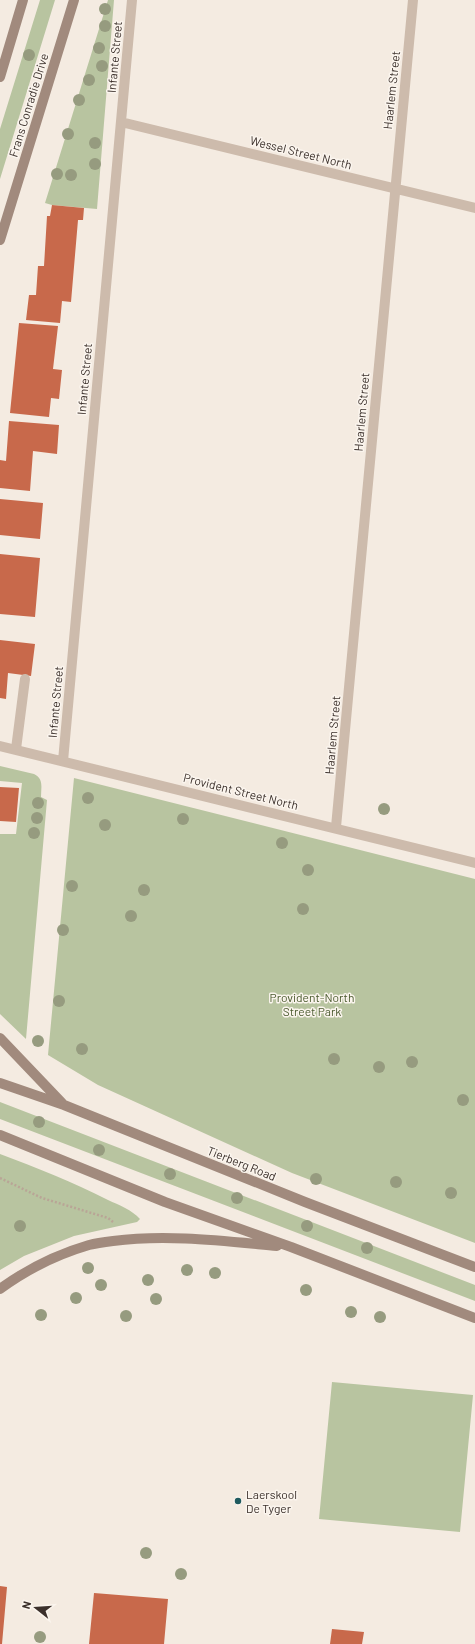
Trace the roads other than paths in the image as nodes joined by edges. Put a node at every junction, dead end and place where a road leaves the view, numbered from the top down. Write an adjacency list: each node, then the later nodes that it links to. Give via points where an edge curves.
1 (23, 0): 5 (main road)
2 (74, 0): 9 (main road, Frans Conradie Drive)
3 (132, 0): 6 (street, Infante Street)
4 (413, 0): 7 (street, Haarlem Street)
5 (0, 77)
6 (121, 122): 7 (street, Wessel Street North); 13 (street, Infante Street)
7 (394, 188): 8 (street, Wessel Street North); 14 (street, Haarlem Street)
8 (475, 208)
9 (0, 240)
10 (25, 679): 12 (street)
11 (0, 746): 12 (street, Provident Street North)
12 (16, 749): 13 (street, Provident Street North)
13 (63, 761): 14 (street, Provident Street North)
14 (336, 827): 15 (street, Provident Street North)
15 (475, 862)
16 (0, 1038): 18 (main road)
17 (0, 1083): 18 (main road, Tierberg Road)
18 (64, 1105): 21 (main road, Tierberg Road)
19 (0, 1135): 20 (main road, via 165,1202)
20 (291, 1247): 22 (main road, via 159,1237 90,1244 19,1275); 23 (main road)
21 (475, 1267)
22 (0, 1289)
23 (475, 1318)

